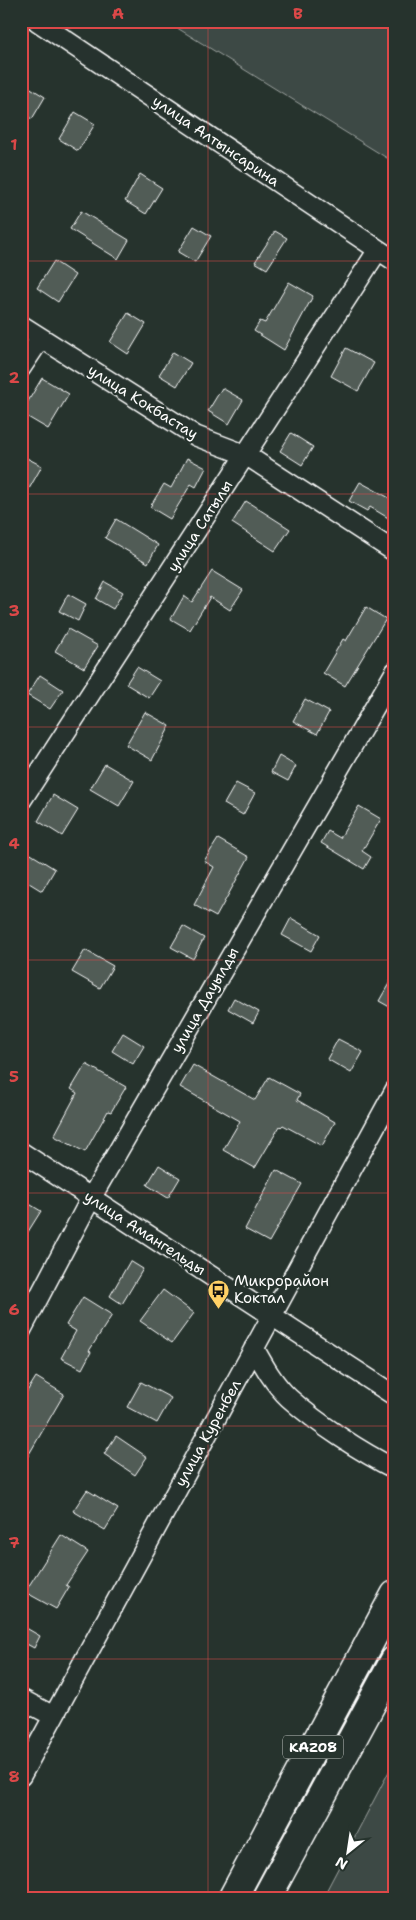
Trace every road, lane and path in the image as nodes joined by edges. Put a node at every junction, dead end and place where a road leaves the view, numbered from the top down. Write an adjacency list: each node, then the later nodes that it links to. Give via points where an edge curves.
1 (37, 21): 2 (street, улица Алтынсарина)
2 (378, 250): 3 (street, улица Алтынсарина); 7 (street, улица Сатылы)
3 (395, 262)
4 (21, 325): 5 (street, улица Кокбастау)
5 (40, 338): 6 (street); 7 (street, улица Кокбастау, via 196,436)
6 (21, 368)
7 (246, 455): 8 (street, улица Кокбастау); 10 (street, улица Сатылы)
8 (395, 552)
9 (395, 672): 13 (street, улица Дауылды)
10 (21, 801)
11 (395, 1090): 14 (street, улица Куренбел)
12 (21, 1152): 13 (street, улица Амангельды)
13 (91, 1198): 14 (street, улица Амангельды); 15 (street, улица Дауылды)
14 (271, 1316): 16 (street, улица Куренбел); 17 (street, улица Амангельды)
15 (21, 1331)
16 (254, 1348): 18 (street, via 268,1373 289,1398 368,1456); 22 (street, улица Куренбел)
17 (395, 1396)
18 (395, 1470)
19 (395, 1595): 24 (highway, KAZ08)
20 (395, 1660): 25 (highway, KAZ08)
21 (21, 1700): 22 (street)
22 (54, 1716): 23 (street, улица Куренбел)
23 (21, 1776)
24 (232, 1899)
25 (266, 1899)

